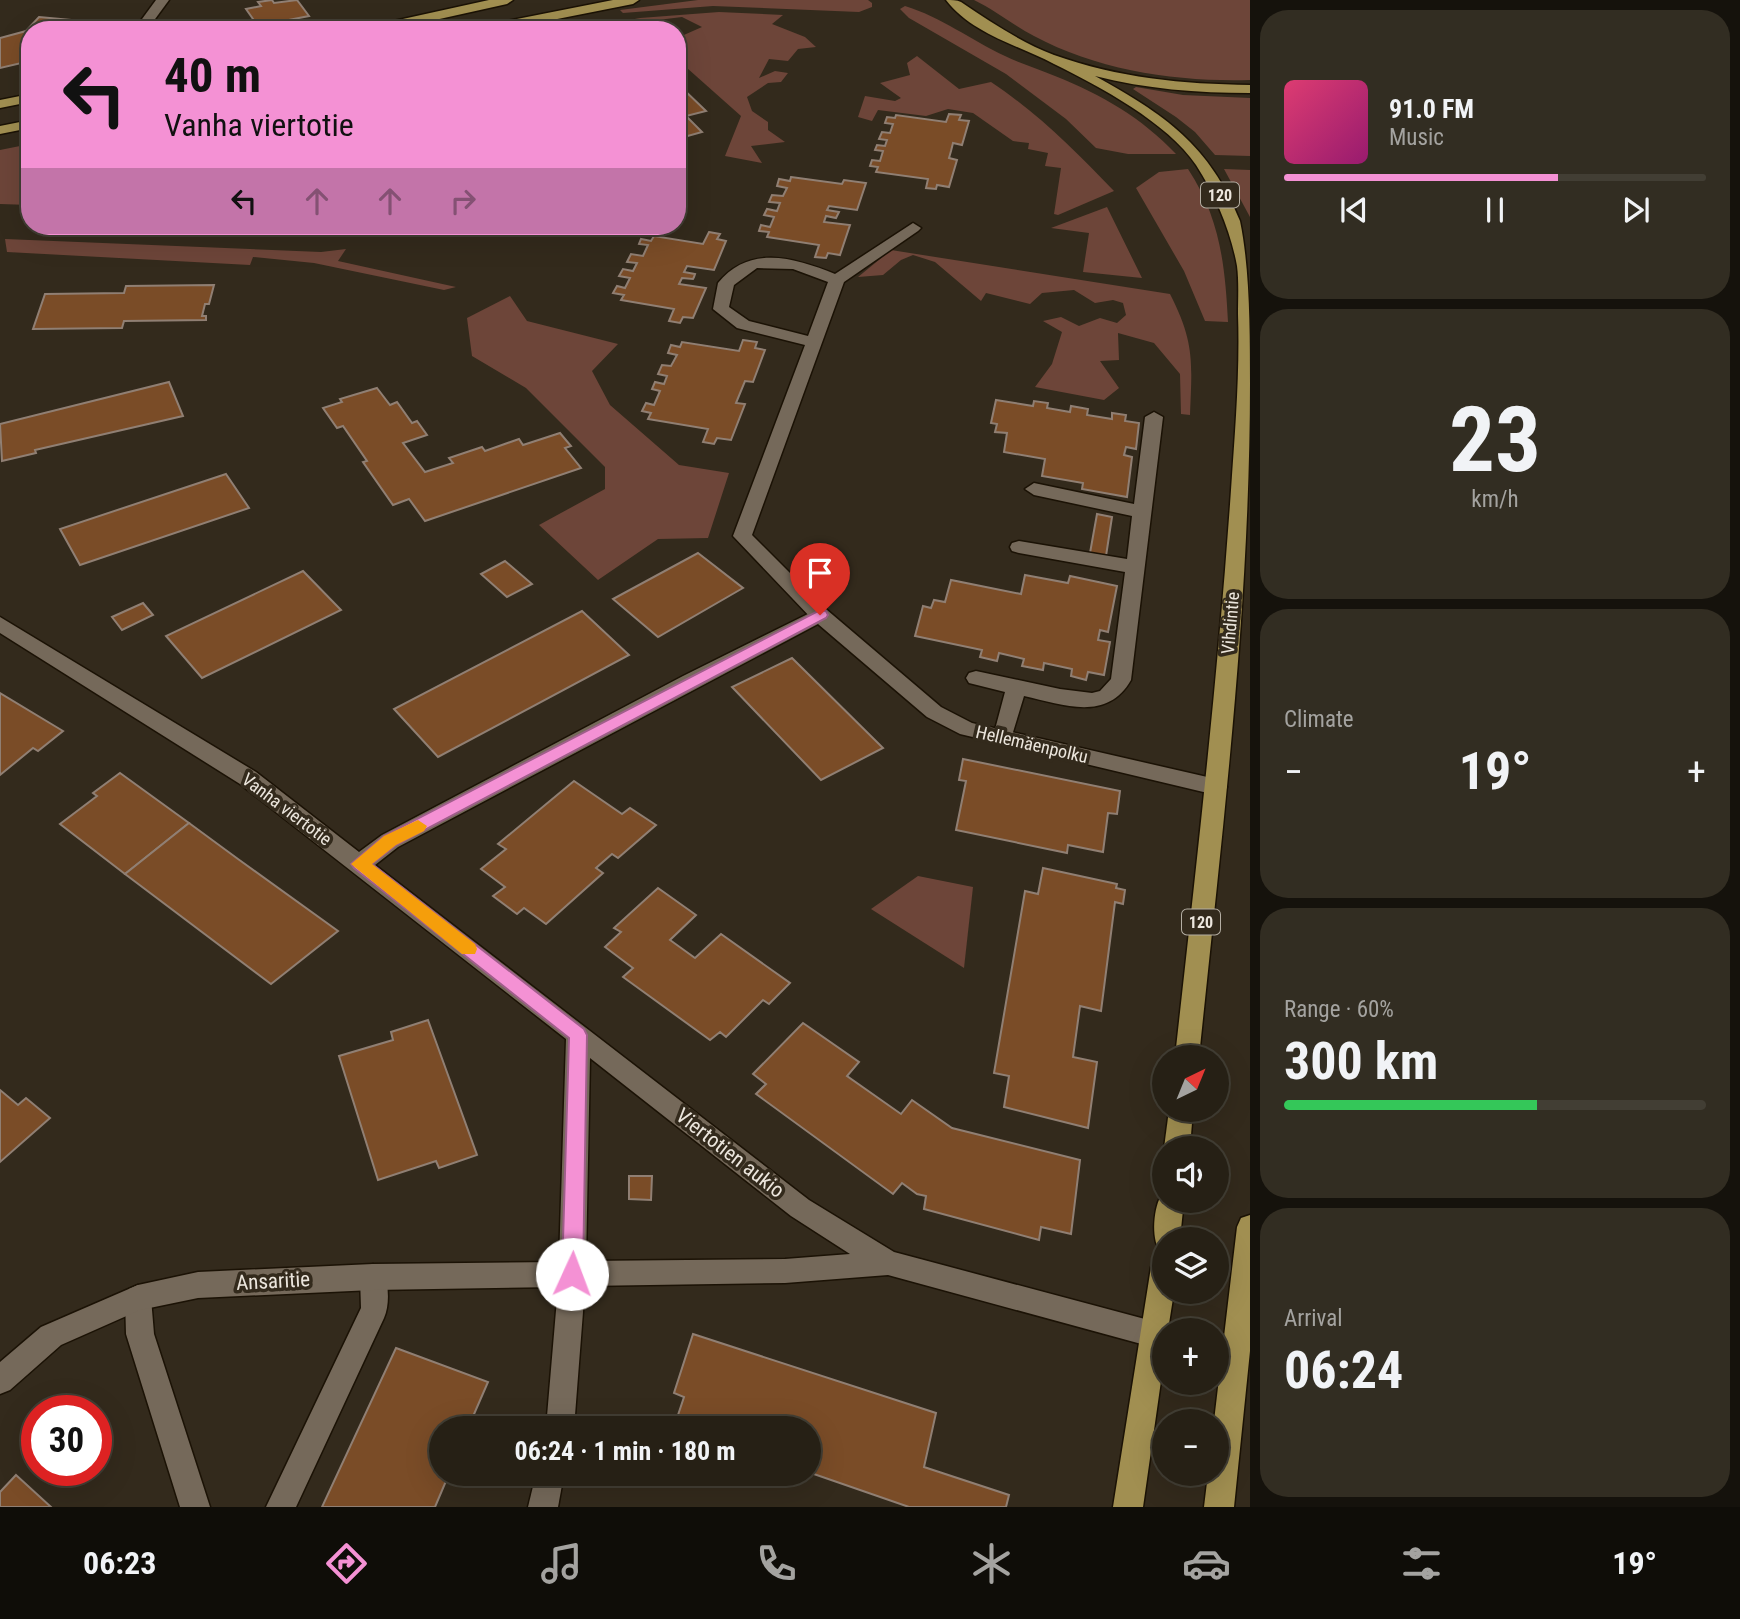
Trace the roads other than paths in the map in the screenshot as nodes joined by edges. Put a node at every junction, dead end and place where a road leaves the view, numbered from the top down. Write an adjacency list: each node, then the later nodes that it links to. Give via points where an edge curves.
1 (163, 0): 6 (street)
2 (507, 0): 7 (main road)
3 (633, 0): 8 (main road)
4 (939, 0): 5 (main road)
5 (956, 4): 9 (main road, via 1006,38)
6 (147, 21)
7 (412, 21)
8 (527, 21)
9 (1060, 62): 10 (main road, via 1174,86); 28 (main road, Vihdintie / 120, via 1139,106 1202,162 1232,221 1245,267 1248,360)
10 (1250, 89)
11 (21, 100): 12 (main road)
12 (0, 104)
13 (21, 126): 14 (main road)
14 (0, 130)
15 (913, 228): 16 (street)
16 (837, 280): 17 (street); 17 (street, via 795,264 752,263 726,283 721,309 743,325)
17 (814, 342): 23 (street, Hellemäenpolku, via 742,536)
18 (1154, 417): 20 (street)
19 (1034, 489): 20 (street)
20 (1142, 512): 22 (street)
21 (1019, 547): 22 (street)
22 (1135, 567): 26 (street, via 1121,680 1114,690 1093,701)
23 (820, 615): 27 (street, Hellemäenpolku, via 933,712 967,729); 29 (street, via 390,841)
24 (0, 624): 29 (street, Vanha viertotie, via 248,778)
25 (976, 678): 26 (street)
26 (1017, 685): 27 (street)
27 (1003, 737): 28 (street, Hellemäenpolku)
28 (1216, 787): 31 (main road, Vihdintie / 120)
29 (360, 864): 30 (street, Vanha viertotie)
30 (578, 1035): 33 (street, Viertotien aukio, via 800,1208); 34 (street)
31 (1188, 1045)
32 (1250, 1227): 40 (main road)
33 (888, 1263): 34 (street, Viertotien aukio, via 785,1271); 37 (street, Viertotien aukio)
34 (572, 1274): 35 (street, Ansaritie); 41 (street)
35 (373, 1277): 36 (street, Ansaritie, via 198,1285); 44 (street, via 374,1309)
36 (138, 1298): 39 (street, Ansaritie, via 51,1336); 43 (street, via 140,1334)
37 (1152, 1334)
38 (1152, 1360): 46 (main road)
39 (0, 1380)
40 (1242, 1396): 47 (main road)
41 (561, 1416)
42 (547, 1486): 45 (street)
43 (195, 1507)
44 (281, 1507)
45 (543, 1507)
46 (1128, 1507)
47 (1219, 1507)

